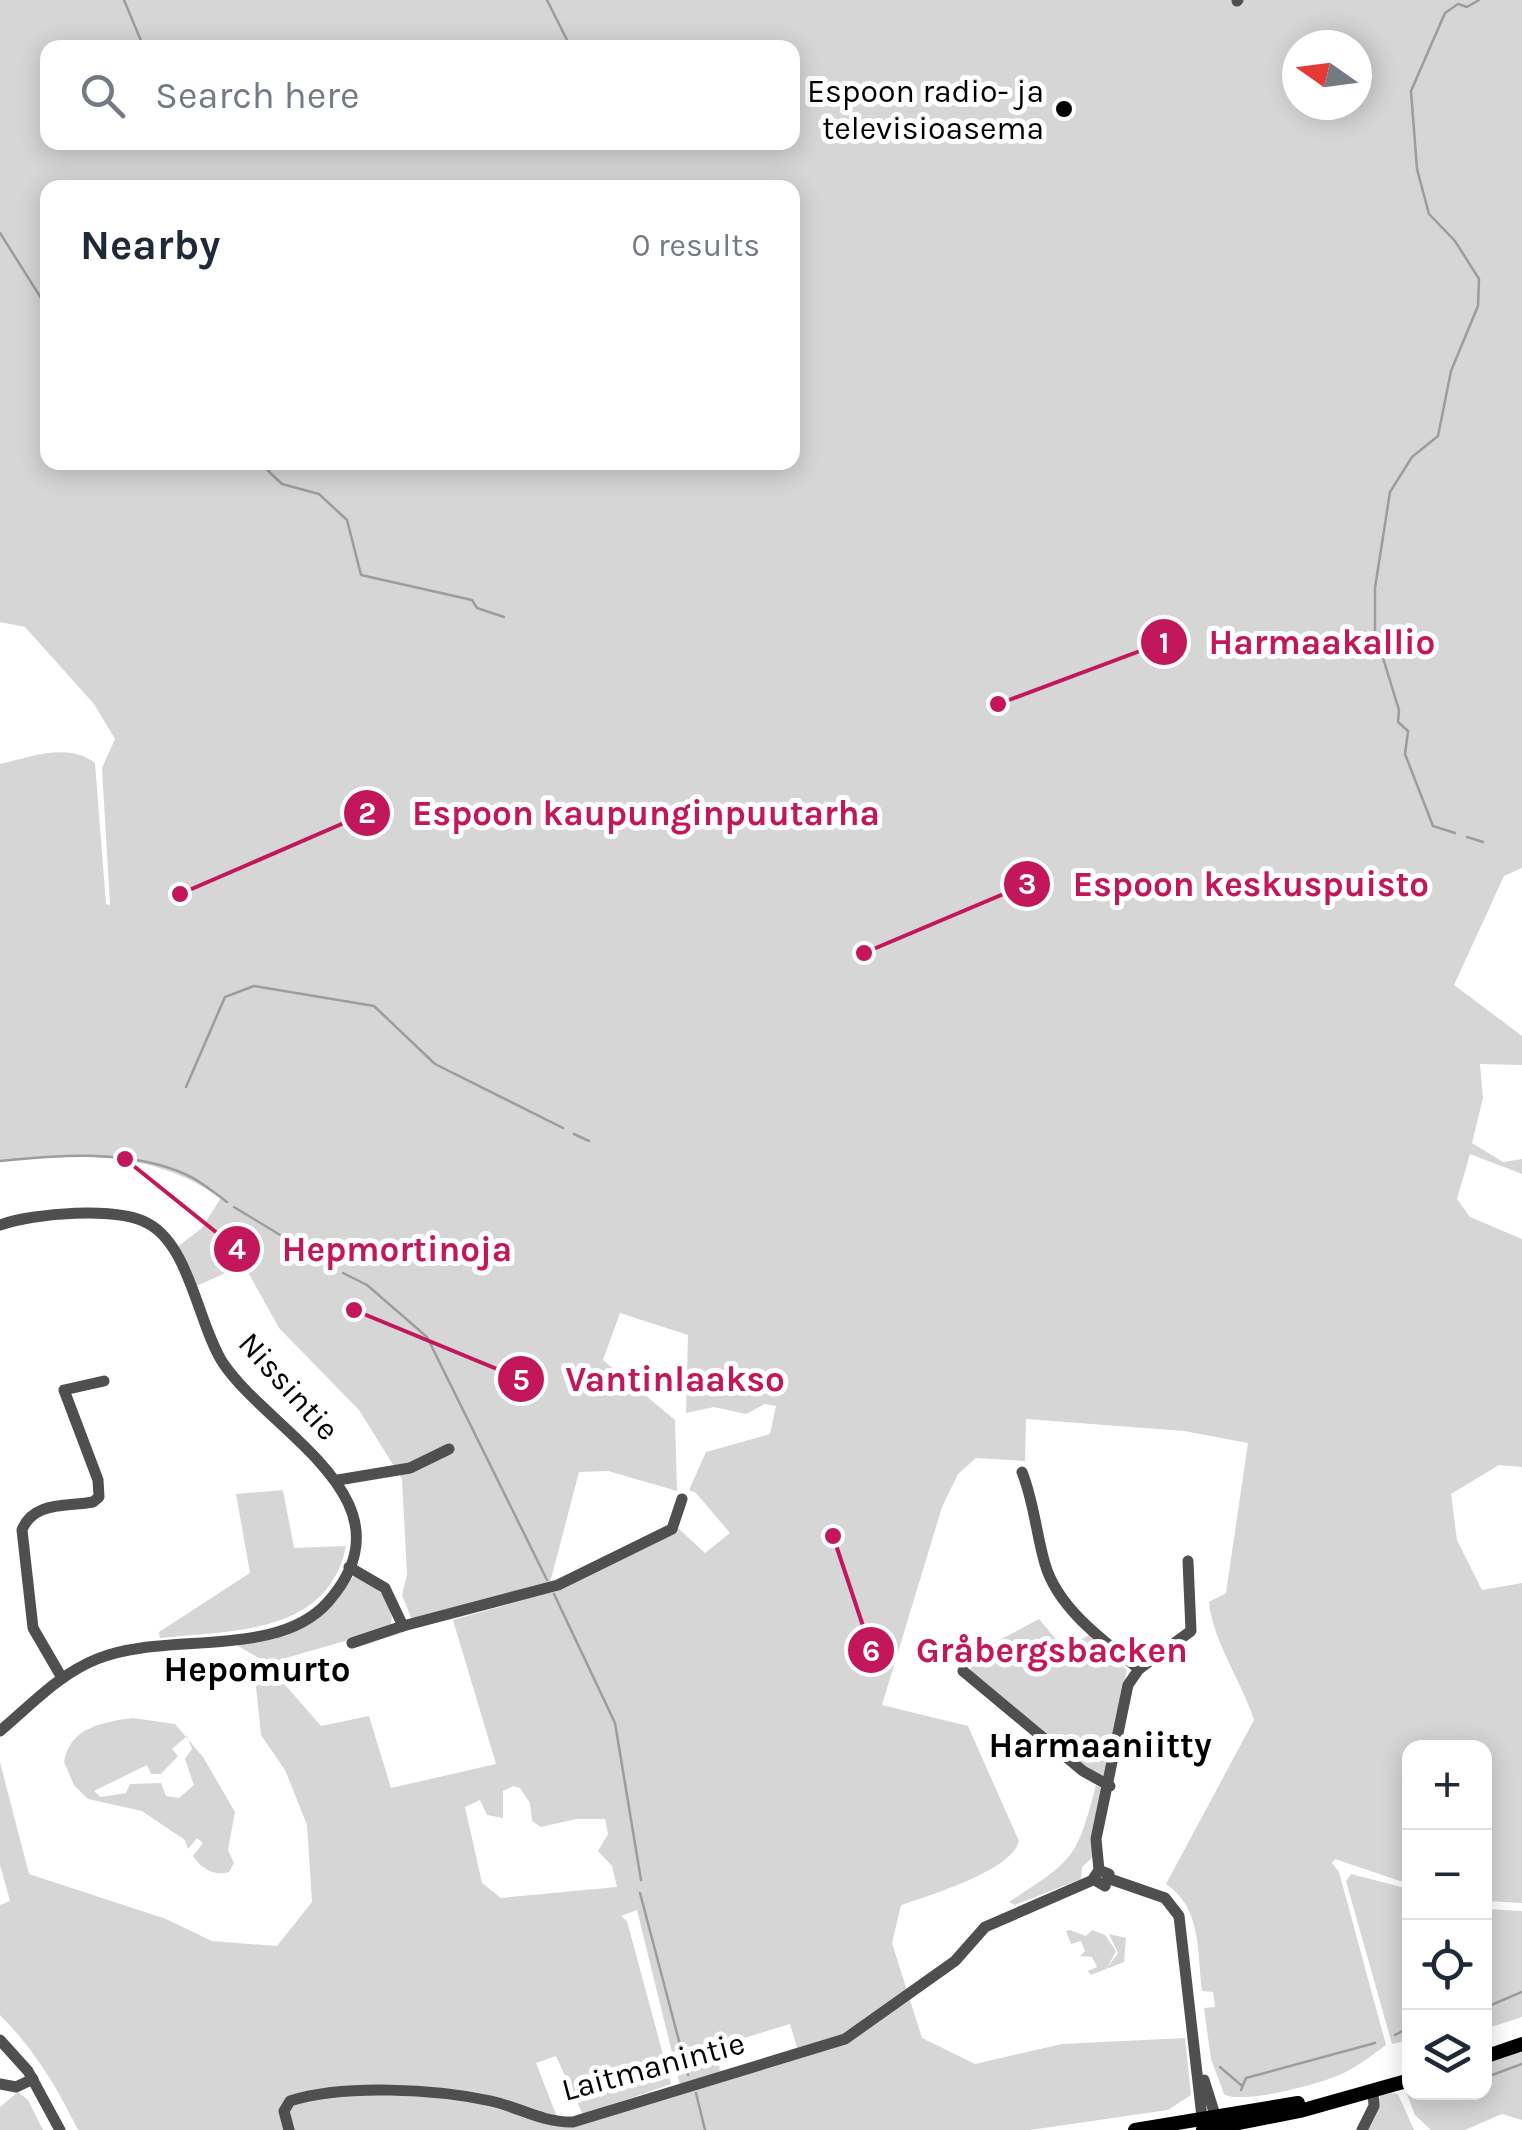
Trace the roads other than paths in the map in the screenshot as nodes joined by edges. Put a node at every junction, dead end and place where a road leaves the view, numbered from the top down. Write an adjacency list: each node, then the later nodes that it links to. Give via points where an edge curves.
1 (0, 1225): 5 (street, Nissintie, via 108,1214 152,1225 174,1248 222,1361)
2 (104, 1381): 13 (street, via 64,1390 99,1497 39,1509 22,1530 33,1628)
3 (450, 1449): 5 (street, via 410,1468)
4 (1022, 1472): 11 (street, via 1057,1587 1099,1640)
5 (338, 1480): 8 (street, Nissintie, via 352,1513)
6 (682, 1499): 9 (street, via 672,1529 589,1571)
7 (1188, 1560): 11 (street, via 1191,1632)
8 (349, 1567): 9 (street, via 385,1588); 13 (street, via 328,1602 298,1626 114,1653)
9 (403, 1626): 10 (street)
10 (352, 1643)
11 (1139, 1669): 15 (street, via 1128,1685)
12 (963, 1671): 15 (street)
13 (62, 1678): 14 (street)
14 (0, 1732)
15 (1110, 1786): 16 (street, via 1096,1839)
16 (1096, 1875): 24 (street, via 1108,1872 1110,1879 1166,1898 1180,1916); 26 (street, Laitmanintie, via 994,1921 955,1961 845,2039 560,2122 487,2100 428,2092 307,2096 286,2106)
17 (0, 2040): 20 (street)
18 (1522, 2044): 19 (main road)
19 (1492, 2054)
20 (29, 2073): 22 (street, via 16,2087); 25 (street)
21 (1402, 2082): 23 (main road)
22 (0, 2084)
23 (1372, 2091): 24 (main road); 28 (street, via 1374,2106)
24 (1208, 2123): 27 (main road)
25 (60, 2130)
26 (289, 2130)
27 (1135, 2130)
28 (1362, 2130)

